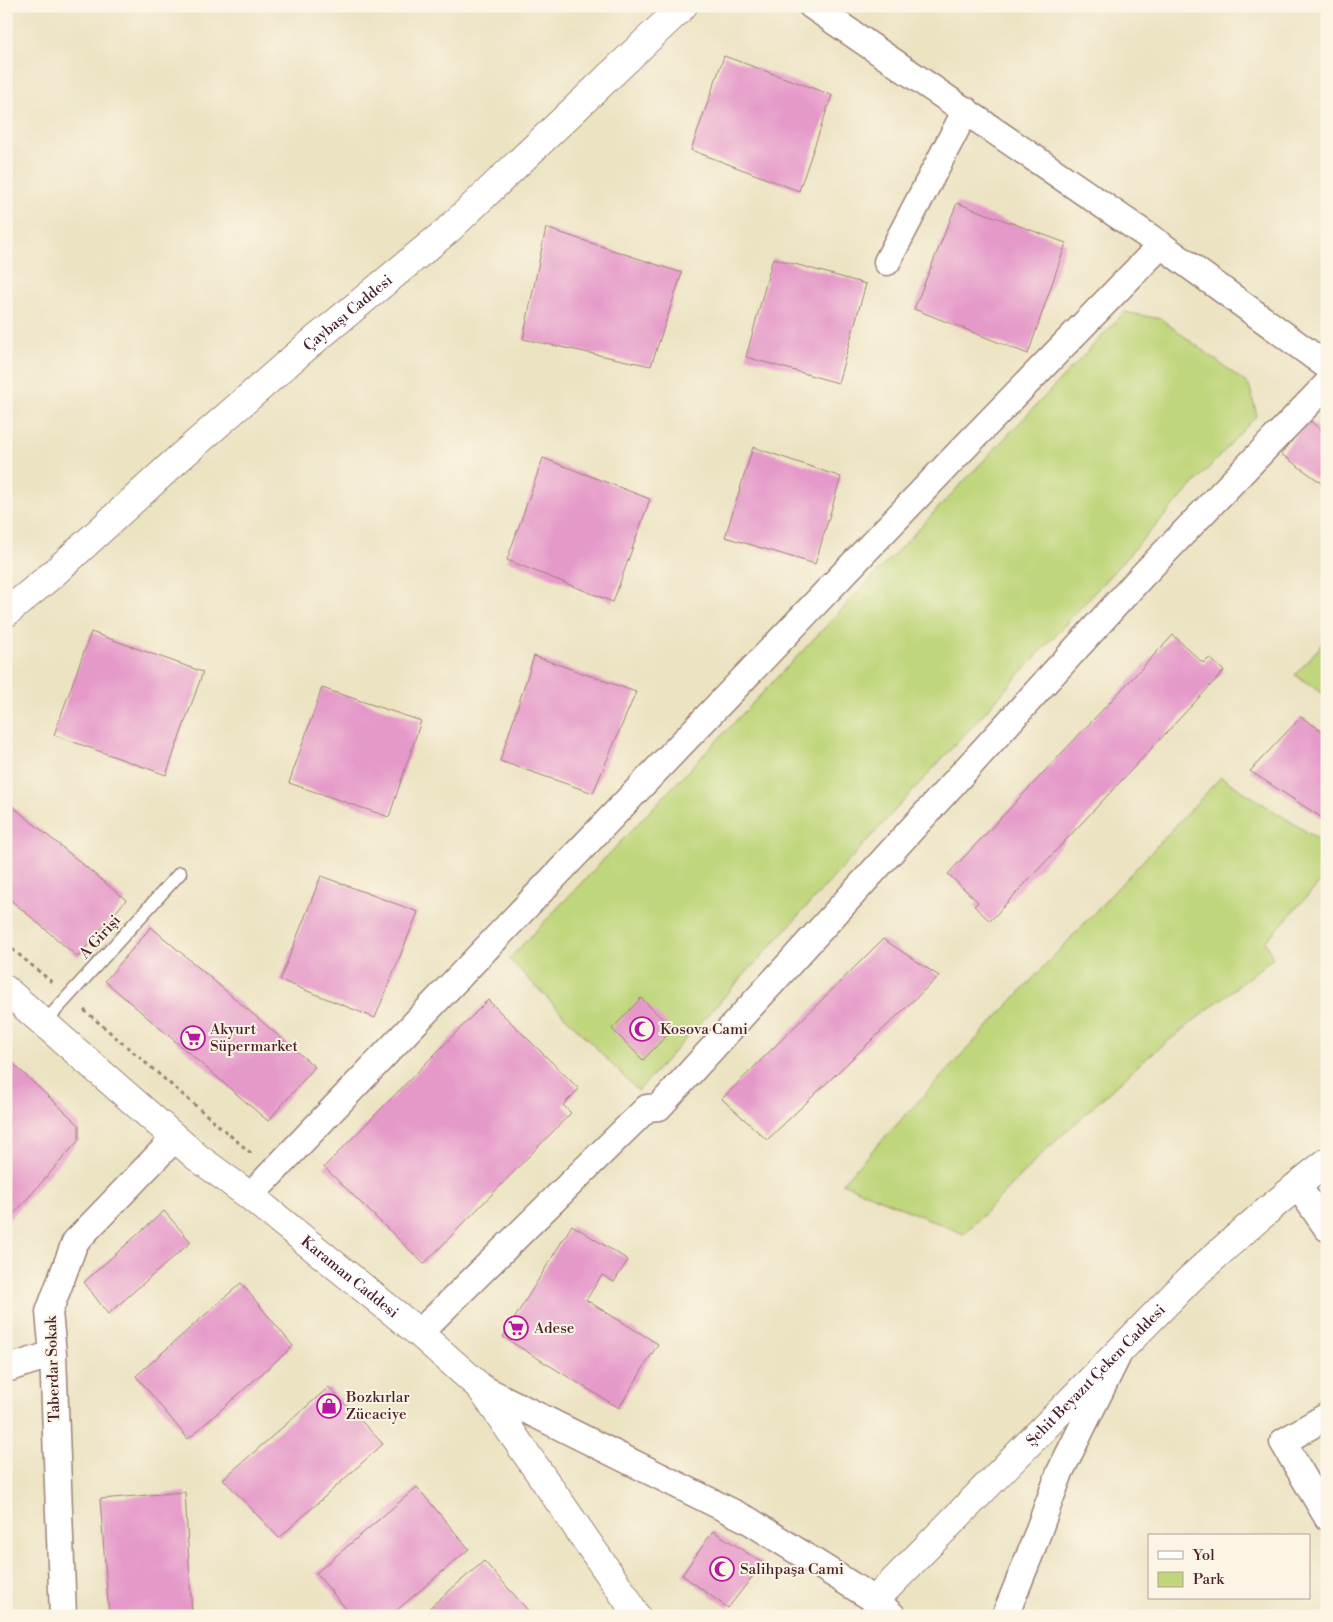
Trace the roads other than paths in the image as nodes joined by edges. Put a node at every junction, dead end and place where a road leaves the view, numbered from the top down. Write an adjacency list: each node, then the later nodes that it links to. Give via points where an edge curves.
1 (683, 6): 8 (street, Çaybaşı Caddesi, via 448,230 304,349)
2 (812, 6): 3 (street)
3 (966, 110): 4 (street); 5 (street)
4 (1161, 245): 6 (street); 15 (street)
5 (887, 262)
6 (1327, 366)
7 (1327, 384): 17 (street, via 1141,577 659,1107 647,1108)
8 (6, 613)
9 (180, 873): 11 (lane, A Girişi)
10 (6, 990): 11 (street, Karaman Caddesi)
11 (44, 1023): 12 (street, Karaman Caddesi)
12 (175, 1138): 15 (street, Karaman Caddesi); 19 (street, Taberdar Sokak, via 75,1242 49,1312)
13 (1327, 1162): 14 (street, Şehit Beyazıt Çeken Caddesi)
14 (1296, 1185): 16 (street); 18 (street, Şehit Beyazıt Çeken Caddesi, via 1190,1279)
15 (250, 1196): 17 (street, Karaman Caddesi)
16 (1327, 1228)
17 (419, 1333): 21 (street, Karaman Caddesi)
18 (1122, 1347): 24 (street, Şehit Beyazıt Çeken Caddesi); 27 (street, via 1060,1472)
19 (53, 1354): 20 (street); 25 (street, Taberdar Sokak)
20 (6, 1369)
21 (480, 1387): 24 (street, via 748,1520); 26 (street, Karaman Caddesi)
22 (1327, 1416): 23 (street, via 1283,1442)
23 (1327, 1517)
24 (884, 1608)
25 (62, 1616)
26 (636, 1616)
27 (1005, 1616)

